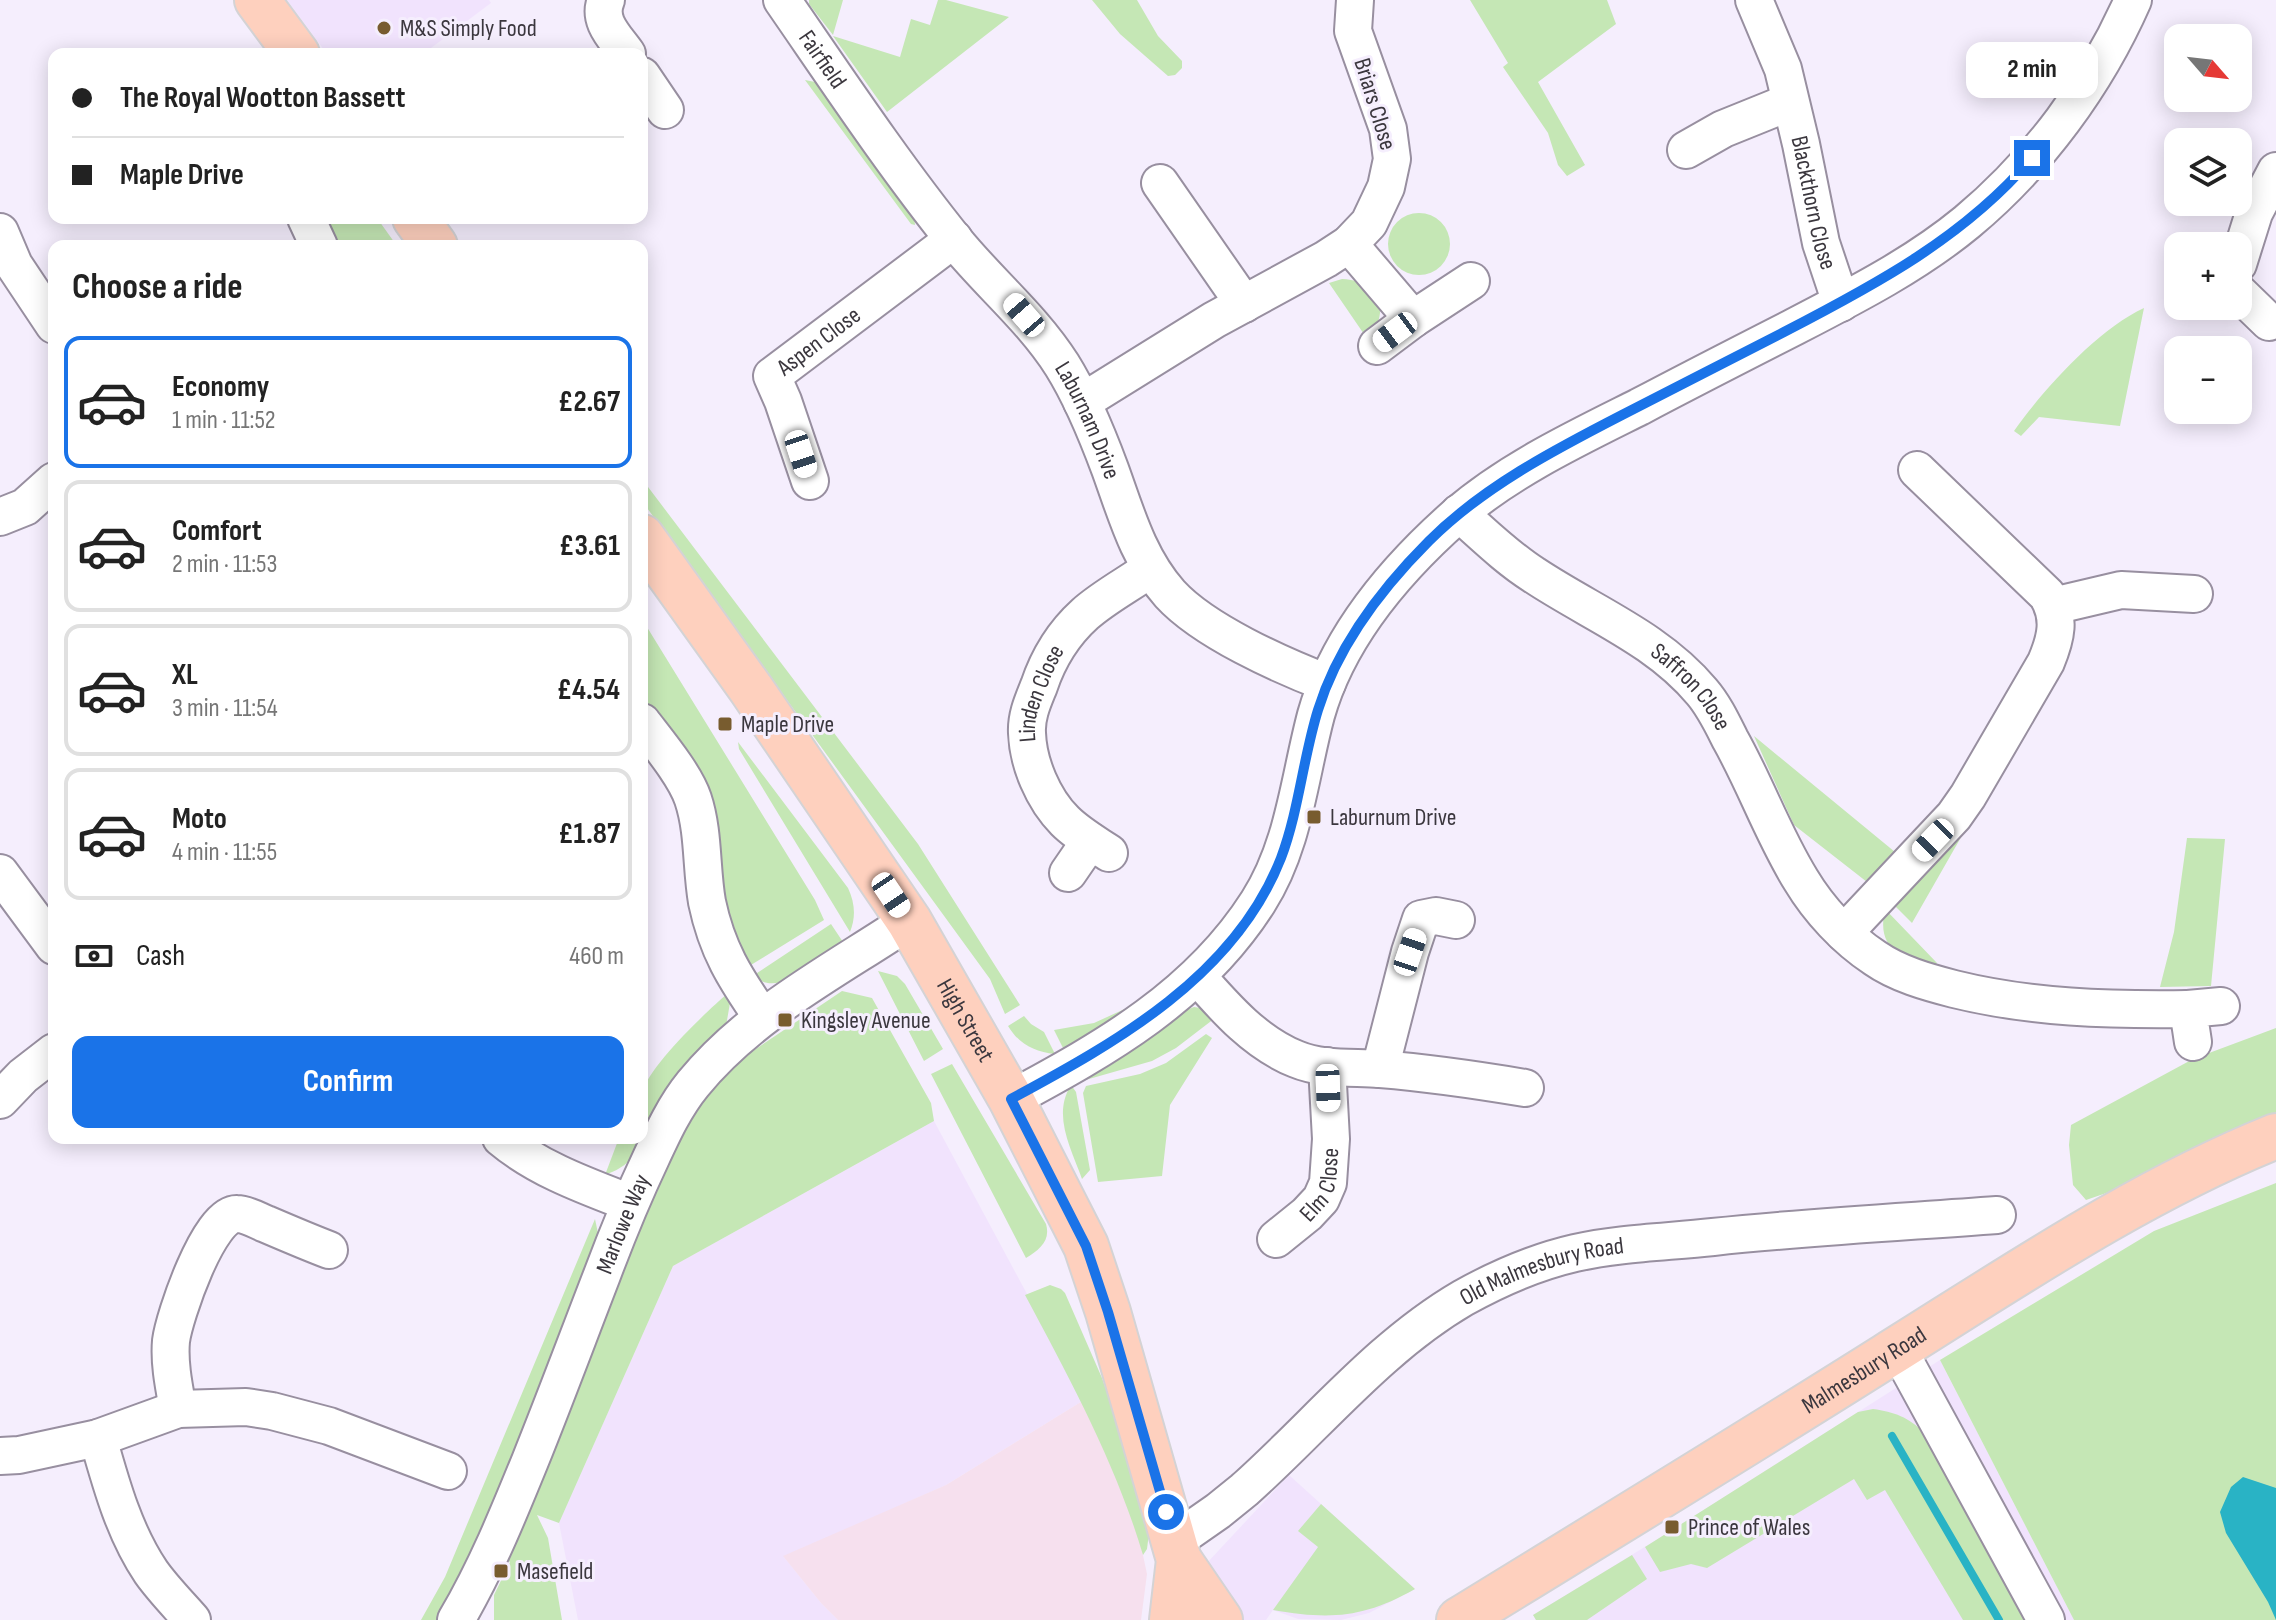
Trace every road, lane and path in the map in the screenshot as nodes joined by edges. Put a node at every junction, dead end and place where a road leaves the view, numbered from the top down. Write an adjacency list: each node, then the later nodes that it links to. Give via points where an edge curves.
1 (257, 0): 7 (main road)
2 (606, 0): 8 (street, via 602,18)
3 (782, 0): 12 (street, Fairfield)
4 (1355, 0): 19 (street, Briars Close, via 1353,31 1388,129 1392,159 1376,210)
5 (1754, 0): 10 (street, Blackthorn Close, via 1783,69)
6 (2133, 0): 21 (street, via 2092,78 2012,181 1924,253)
7 (293, 48)
8 (623, 48)
9 (648, 85): 11 (street)
10 (1790, 102): 13 (street, Blackthorn Close); 21 (street, Blackthorn Close, via 1821,243)
11 (665, 110)
12 (865, 120): 18 (street, Laburnam Drive)
13 (1686, 150)
14 (2276, 171): 17 (street)
15 (1160, 183): 22 (street)
16 (0, 232): 24 (street, via 14,265)
17 (2248, 232)
18 (954, 239): 28 (street, Laburnam Drive, via 1039,332); 30 (street, Aspen Close, via 772,376)
19 (1349, 244): 22 (street, Briars Close); 25 (street)
20 (1471, 281): 25 (street)
21 (1841, 303): 32 (street, via 1593,430)
22 (1244, 304): 28 (street, Briars Close)
23 (2252, 306): 26 (street)
24 (48, 316)
25 (1413, 319): 27 (street)
26 (2269, 322)
27 (1377, 346)
28 (1082, 402): 35 (street, Laburnam Drive)
29 (1917, 470): 37 (street, via 2036,583)
30 (810, 481)
31 (48, 486): 33 (street, via 25,507)
32 (1459, 513): 38 (street, via 1370,609); 44 (street, Saffron Close, via 1531,573 1644,641 1704,694 1801,881)
33 (0, 517)
34 (648, 545): 43 (main road, High Street)
35 (1150, 569): 38 (street, Laburnam Drive, via 1197,617 1279,665); 41 (street, Linden Close, via 1086,614 1065,636 1029,711 1032,766 1046,795 1062,818 1099,847)
36 (2194, 594): 37 (street, via 2121,590)
37 (2053, 606): 44 (street, via 2057,624 2046,662 1968,796)
38 (1327, 683): 46 (street, via 1280,859 1260,900)
39 (648, 730): 47 (street, via 692,797 717,941)
40 (0, 873): 45 (street)
41 (1068, 873)
42 (1456, 920): 51 (street, via 1421,919)
43 (909, 921): 47 (street, Marlowe Way); 53 (main road, High Street)
44 (1844, 933): 48 (street, Saffron Close, via 1875,959 1918,979 1983,996)
45 (48, 938)
46 (1198, 977): 50 (street, via 1262,1040 1298,1060); 53 (street, via 1170,1002)
47 (762, 1017): 57 (street, Marlowe Way, via 691,1085)
48 (2201, 1019)
49 (48, 1057): 54 (street)
50 (1327, 1066): 51 (street); 59 (street, Elm Close, via 1328,1183 1321,1199)
51 (1380, 1069): 52 (street)
52 (1525, 1088)
53 (1011, 1099): 66 (main road, High Street, via 1086,1246)
54 (0, 1100)
55 (2276, 1136): 61 (main road, Malmesbury Road, via 2122,1213)
56 (508, 1144): 57 (street, via 577,1182)
57 (630, 1203): 68 (street, Marlowe Way, via 507,1516)
58 (1997, 1215): 66 (street, Old Malmesbury Road, via 1616,1247 1575,1253 1490,1284 1432,1318 1399,1345)
59 (1276, 1239)
60 (329, 1250): 62 (street, via 250,1218 226,1218 212,1233 176,1317 171,1343)
61 (1898, 1349): 71 (main road, Malmesbury Road); 72 (street)
62 (178, 1409): 63 (street); 65 (street, via 272,1411 329,1426)
63 (98, 1438): 64 (street); 67 (street, via 134,1543)
64 (0, 1456)
65 (448, 1471)
66 (1177, 1550): 69 (main road, High Street); 70 (main road, High Street)
67 (192, 1620)
68 (456, 1620)
69 (1172, 1620)
70 (1220, 1620)
71 (1459, 1620)
72 (2046, 1620)

